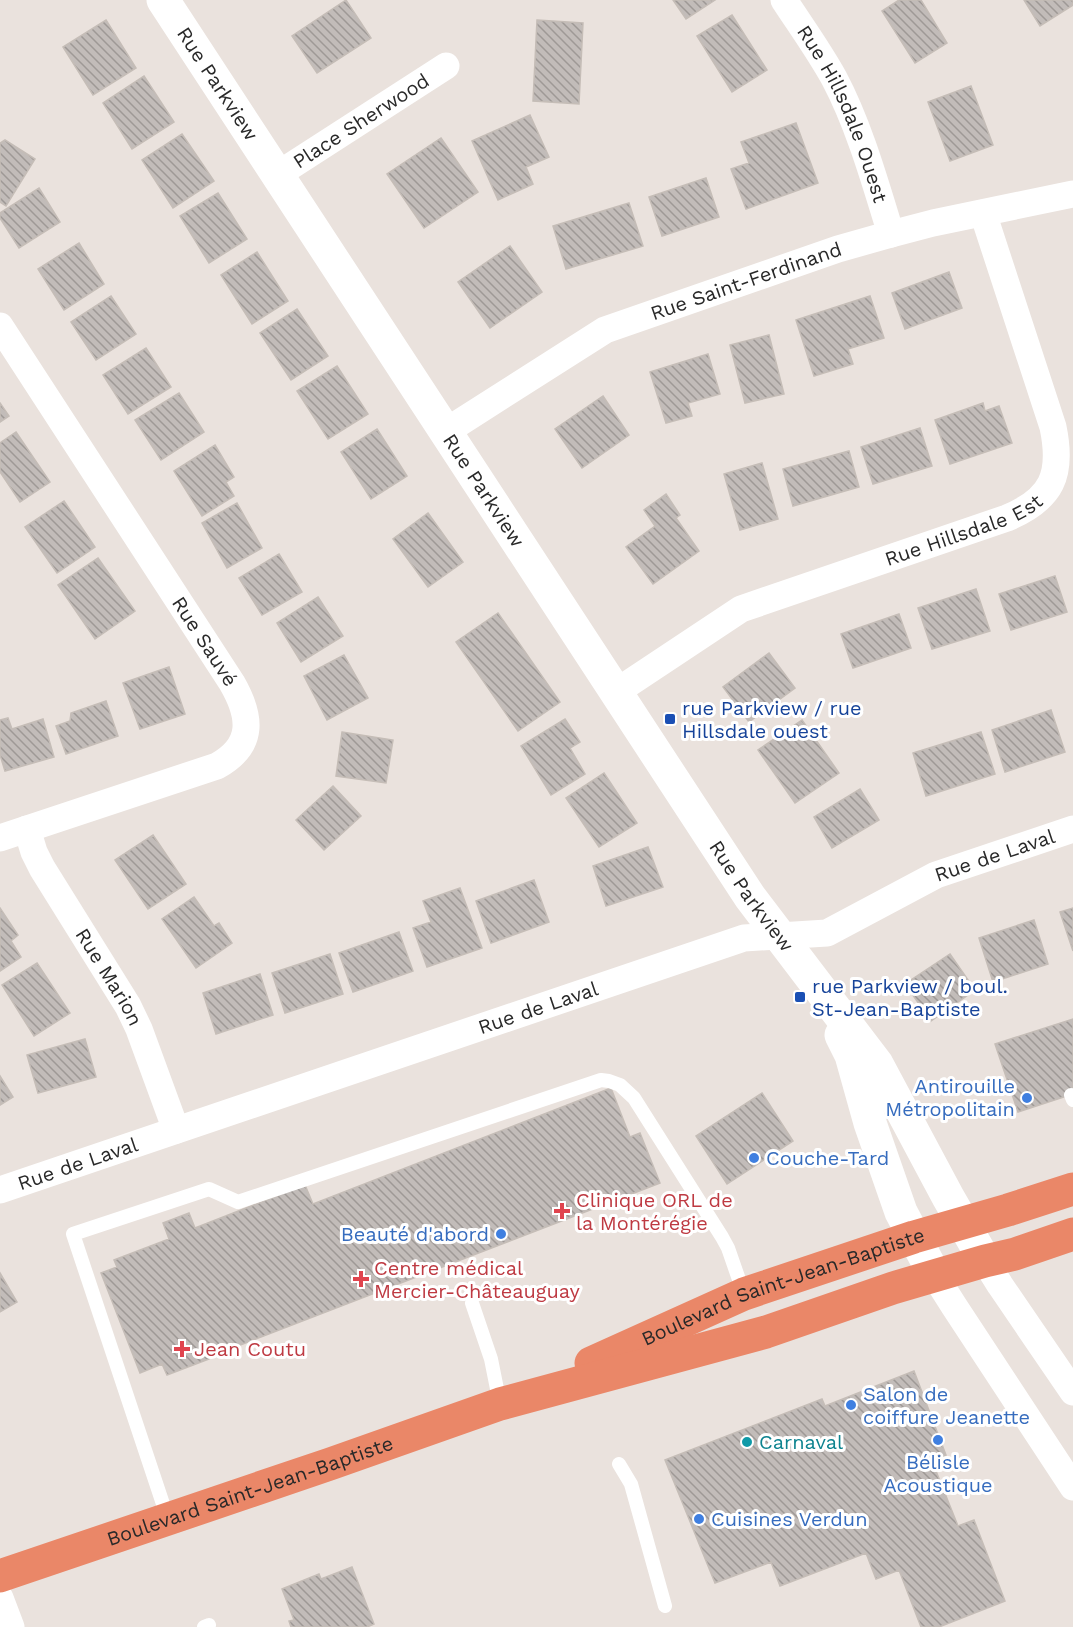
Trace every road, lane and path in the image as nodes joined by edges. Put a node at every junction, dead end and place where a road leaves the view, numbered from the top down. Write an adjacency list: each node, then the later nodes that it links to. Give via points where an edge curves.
1 (163, 0): 4 (street, Rue Parkview)
2 (784, 0): 7 (street, Rue Hillsdale Ouest, via 842,95)
3 (446, 66): 4 (street, Place Sherwood)
4 (277, 175): 9 (street, Rue Parkview)
5 (1073, 194): 6 (street, Rue Saint-Ferdinand)
6 (983, 213): 7 (street, Rue Saint-Ferdinand); 10 (street, Rue Hillsdale Est, via 1053,427 1056,470 1043,495 1033,505 1007,518 741,609)
7 (891, 234): 9 (street, Rue Saint-Ferdinand, via 605,330)
8 (0, 326): 11 (street, Rue Sauvé, via 228,676 246,715 243,741 228,760 217,766)
9 (445, 432): 10 (street, Rue Parkview)
10 (616, 692): 14 (street, Rue Parkview)
11 (27, 829): 13 (street, Rue Sauvé); 16 (street, Rue Marion, via 42,868 128,1006)
12 (1073, 829): 14 (street, Rue de Laval, via 936,875 827,933)
13 (0, 838)
14 (780, 937): 15 (street, Rue Parkview); 16 (street, Rue de Laval, via 744,938)
15 (811, 976): 19 (street, Rue Parkview, via 881,1071); 21 (street, Rue Parkview, via 851,1055 894,1194)
16 (176, 1130): 18 (street, Rue de Laval)
17 (1073, 1189): 19 (highway, Boulevard Saint-Jean-Baptiste)
18 (0, 1190)
19 (963, 1222): 21 (highway, Boulevard Saint-Jean-Baptiste); 22 (street, Rue Parkview)
20 (1073, 1234): 22 (highway, Boulevard Saint-Jean-Baptiste)
21 (914, 1237): 23 (street, Rue Parkview); 24 (highway, Boulevard Saint-Jean-Baptiste)
22 (986, 1261): 23 (highway, Boulevard Saint-Jean-Baptiste); 26 (street)
23 (935, 1276): 27 (highway, Boulevard Saint-Jean-Baptiste, via 766,1332); 29 (street)
24 (744, 1294): 27 (highway, Boulevard Saint-Jean-Baptiste); 30 (lane, via 729,1248 688,1181 634,1098 609,1080 238,1202 208,1189 73,1234)
25 (472, 1303): 27 (lane, via 491,1359)
26 (1073, 1392)
27 (500, 1404): 30 (highway, Boulevard Saint-Jean-Baptiste)
28 (619, 1464): 33 (lane, via 631,1484)
29 (1073, 1487)
30 (168, 1519): 31 (highway, Boulevard Saint-Jean-Baptiste)
31 (0, 1576)
32 (0, 1598): 34 (street)
33 (665, 1606)
34 (11, 1627)

